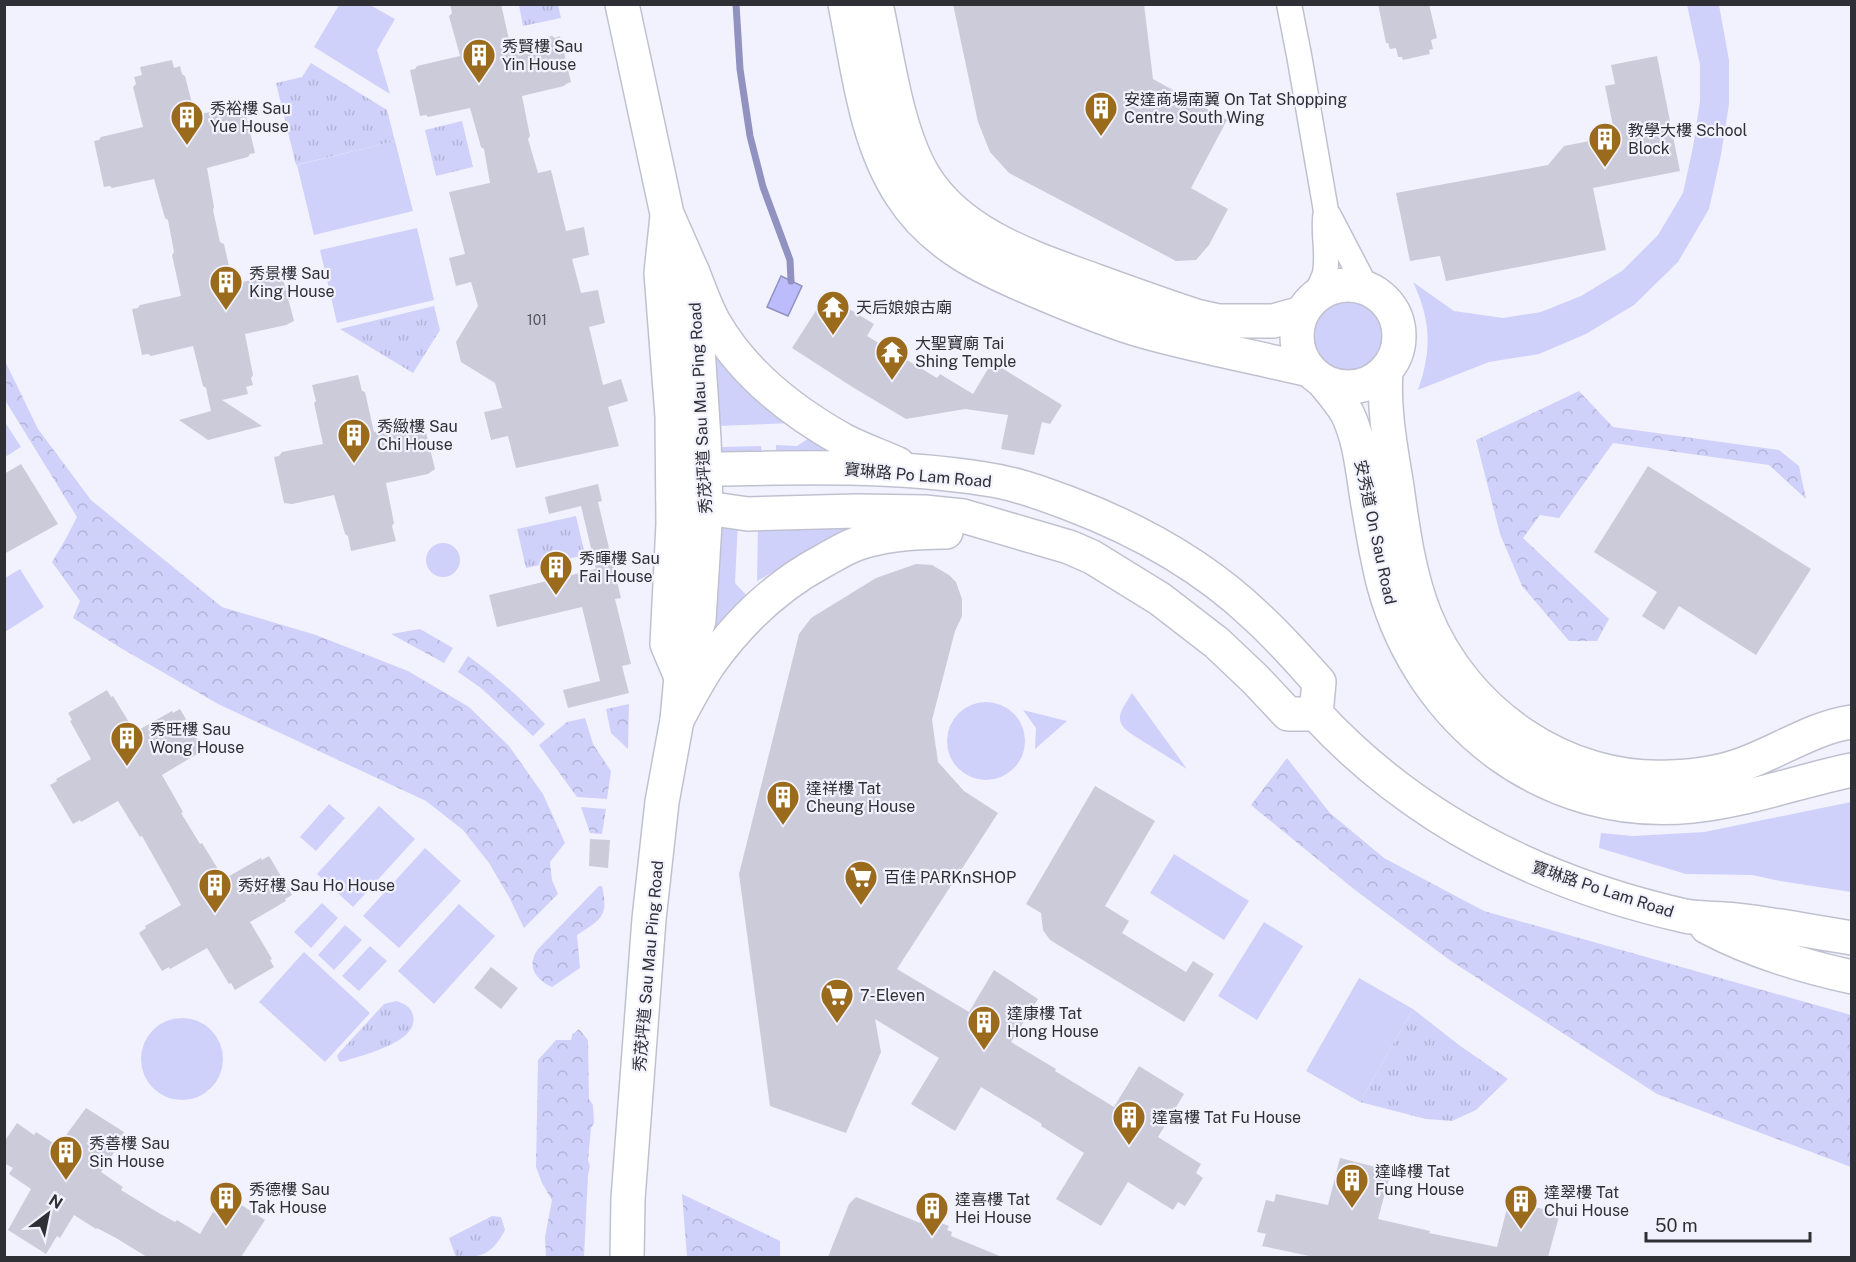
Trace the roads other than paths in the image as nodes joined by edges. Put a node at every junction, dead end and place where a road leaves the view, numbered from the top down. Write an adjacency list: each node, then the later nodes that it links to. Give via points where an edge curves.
1 (622, 4): 6 (main road, 秀茂坪道 Sau Mau Ping Road)
2 (845, 4): 11 (main road, via 868,117 882,159 900,194 938,239 1015,282 1144,331)
3 (876, 4): 9 (main road, via 898,105 915,157 936,192 966,220 1025,254 1196,316 1219,321 1273,321)
4 (1289, 4): 5 (street)
5 (1326, 211): 8 (street); 9 (street, via 1325,274)
6 (667, 214): 7 (main road, 秀茂坪道 Sau Mau Ping Road); 14 (main road, 秀茂坪道 Sau Mau Ping Road, via 661,273)
7 (693, 273): 12 (main road, 秀茂坪道 Sau Mau Ping Road); 13 (main road, via 714,323 760,380 785,402 844,440)
8 (1367, 289): 9 (main road, via 1338,286 1324,291); 10 (main road, via 1384,300 1397,322 1397,350)
9 (1308, 306): 11 (main road, via 1297,327 1297,342 1301,357)
10 (1386, 370): 11 (main road, via 1372,381 1356,386 1339,386); 20 (main road, 安秀道 On Sau Road, via 1384,392 1402,524 1425,615 1464,682 1521,734 1591,767 1629,775 1668,777 1707,774 1745,764)
11 (1316, 375): 21 (main road, 安秀道 On Sau Road, via 1346,412 1354,430 1384,585 1396,624 1430,686 1457,719 1491,749 1555,785 1599,800 1646,807 1718,803)
12 (706, 469): 13 (main road, 寶琳路 Po Lam Road); 14 (main road, 寶琳路 Po Lam Road); 15 (main road, 秀茂坪道 Sau Mau Ping Road)
13 (916, 472): 18 (main road, 寶琳路 Po Lam Road, via 987,479 1028,488 1112,520 1185,560 1256,616 1319,682)
14 (673, 484): 15 (main road); 17 (main road, 秀茂坪道 Sau Mau Ping Road, via 667,644)
15 (706, 508): 16 (main road, via 748,513 924,512 963,516); 17 (main road, 秀茂坪道 Sau Mau Ping Road, via 699,621)
16 (1017, 531): 18 (main road, via 1069,546 1161,598 1217,644 1288,714); 19 (main road, via 922,532 884,537 855,544 811,568 765,602 736,630 709,665)
17 (681, 677): 19 (main road, 秀茂坪道 Sau Mau Ping Road)
18 (1316, 714): 22 (main road, 寶琳路 Po Lam Road, via 1339,739 1404,793 1458,829 1510,857 1568,880)
19 (676, 720): 25 (main road, 秀茂坪道 Sau Mau Ping Road, via 650,919)
20 (1851, 722)
21 (1851, 770)
22 (1687, 916): 23 (main road, 寶琳路 Po Lam Road); 24 (main road, 寶琳路 Po Lam Road, via 1730,939 1805,966)
23 (1851, 938)
24 (1851, 977)
25 (627, 1257)

